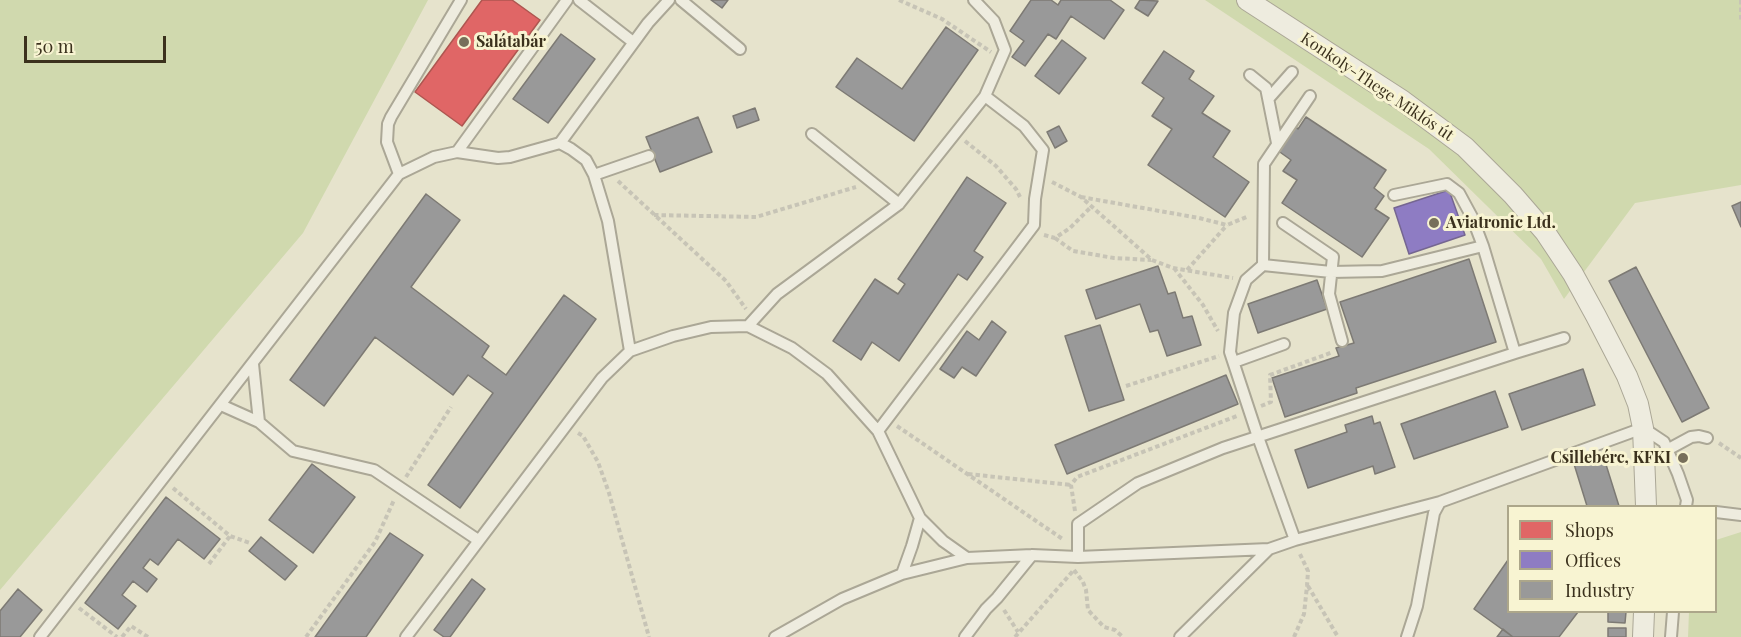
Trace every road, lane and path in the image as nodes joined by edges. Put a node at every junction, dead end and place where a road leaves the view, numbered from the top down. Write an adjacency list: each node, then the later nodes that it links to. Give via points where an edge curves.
1 (461, 0): 25 (lane, via 388,124 387,142)
2 (567, 0): 22 (lane)
3 (579, 0): 11 (lane)
4 (669, 0): 11 (lane)
5 (681, 0): 12 (lane)
6 (899, 0): 13 (path, via 942,19)
7 (974, 0): 13 (lane, via 994,21 1005,50)
8 (1247, 0): 60 (street, Konkoly-Thege Miklós út, via 1465,147 1513,195 1545,232 1573,274 1627,376)
9 (1740, 0): 10 (path)
10 (1741, 21)
11 (633, 42): 20 (lane)
12 (740, 49)
13 (1001, 59): 16 (lane)
14 (1292, 72): 18 (lane)
15 (1250, 75): 18 (lane, via 1266,88)
16 (985, 96): 27 (lane, via 1024,126 1042,150); 31 (lane)
17 (1310, 96): 21 (lane)
18 (1269, 98): 21 (lane)
19 (812, 134): 28 (lane)
20 (560, 143): 22 (lane, via 510,157); 26 (lane, via 586,160)
21 (1277, 143): 32 (lane, via 1264,164)
22 (457, 152): 25 (lane, via 434,156)
23 (649, 156): 24 (lane)
24 (606, 171): 26 (lane); 33 (path)
25 (399, 174): 52 (lane)
26 (594, 175): 49 (lane, via 608,221)
27 (1039, 175): 30 (path); 57 (lane, via 1034,225)
28 (873, 183): 31 (lane); 33 (path, via 756,217)
29 (1394, 195): 37 (lane, via 1447,184 1459,193)
30 (1081, 197): 35 (path); 38 (path)
31 (899, 204): 45 (lane, via 777,294)
32 (1263, 210): 35 (path); 39 (lane)
33 (654, 215): 44 (path, via 726,281)
34 (1283, 223): 42 (lane, via 1333,257)
35 (1227, 225): 41 (path)
36 (1055, 238): 38 (path, via 1073,251)
37 (1483, 246): 42 (lane, via 1382,271); 50 (lane)
38 (1152, 260): 40 (path)
39 (1263, 265): 42 (lane); 43 (lane)
40 (1173, 268): 41 (path); 51 (path, via 1203,305)
41 (1186, 270): 43 (path)
42 (1331, 272): 47 (lane, via 1329,294)
43 (1246, 280): 51 (lane, via 1234,313)
44 (746, 307)
45 (748, 326): 49 (lane, via 711,327); 61 (lane, via 792,348 827,374)
46 (1564, 338): 50 (lane)
47 (1342, 341): 56 (path, via 1332,353 1270,375 1271,402)
48 (1284, 344): 51 (lane)
49 (630, 351): 59 (lane, via 602,378)
50 (1515, 353): 62 (lane)
51 (1232, 357): 53 (path); 56 (lane)
52 (252, 364): 54 (lane); 58 (lane)
53 (1126, 386)
54 (221, 405): 58 (lane); 67 (lane)
55 (451, 407): 69 (path)
56 (1250, 411): 62 (lane); 68 (path, via 1077,477)
57 (887, 419): 61 (lane); 66 (path)
58 (259, 422): 69 (lane, via 293,450 374,470)
59 (567, 425): 78 (lane); 100 (path, via 583,436 598,462)
60 (1643, 428): 64 (lane, via 1664,442); 70 (lane); 71 (street, Konkoly-Thege Miklós út)
61 (878, 431): 75 (lane)
62 (1258, 437): 76 (lane, via 1138,483); 79 (lane)
63 (1707, 438): 64 (lane, via 1691,437); 65 (path)
64 (1667, 450): 72 (lane)
65 (1741, 458)
66 (968, 474): 68 (path); 83 (path, via 1072,545)
67 (163, 480): 77 (path); 90 (lane)
68 (1071, 484): 76 (path)
69 (400, 487): 78 (lane); 98 (path, via 375,542)
70 (1440, 502): 79 (lane); 107 (lane, via 1434,513 1417,606)
71 (1646, 505)
72 (1686, 505)
73 (1717, 512): 74 (lane)
74 (1741, 515)
75 (920, 518): 84 (lane); 87 (lane)
76 (1078, 524): 83 (lane)
77 (230, 536): 80 (path); 85 (path)
78 (478, 540): 99 (lane)
79 (1296, 540): 81 (lane); 88 (path, via 1308,571)
80 (250, 543)
81 (1269, 549): 83 (lane); 104 (lane)
82 (1032, 555): 83 (lane); 84 (lane); 89 (lane)
83 (1076, 557): 86 (path)
84 (966, 558): 87 (lane)
85 (208, 564)
86 (1074, 571): 93 (path); 103 (path, via 1086,590 1088,610 1104,627)
87 (902, 574): 101 (lane, via 842,599)
88 (1307, 586): 105 (path, via 1304,614); 106 (path)
89 (997, 598): 93 (path); 102 (lane)
90 (69, 600): 94 (lane); 95 (path)
91 (1644, 613): 108 (street)
92 (1673, 613): 109 (lane)
93 (1016, 635)
94 (40, 637)
95 (117, 637)
96 (122, 637): 97 (path, via 131,626)
97 (148, 637)
98 (306, 637)
99 (406, 637)
100 (649, 637)
101 (775, 637)
102 (965, 637)
103 (1123, 637)
104 (1180, 637)
105 (1294, 637)
106 (1338, 637)
107 (1407, 637)
108 (1643, 637)
109 (1671, 637)

